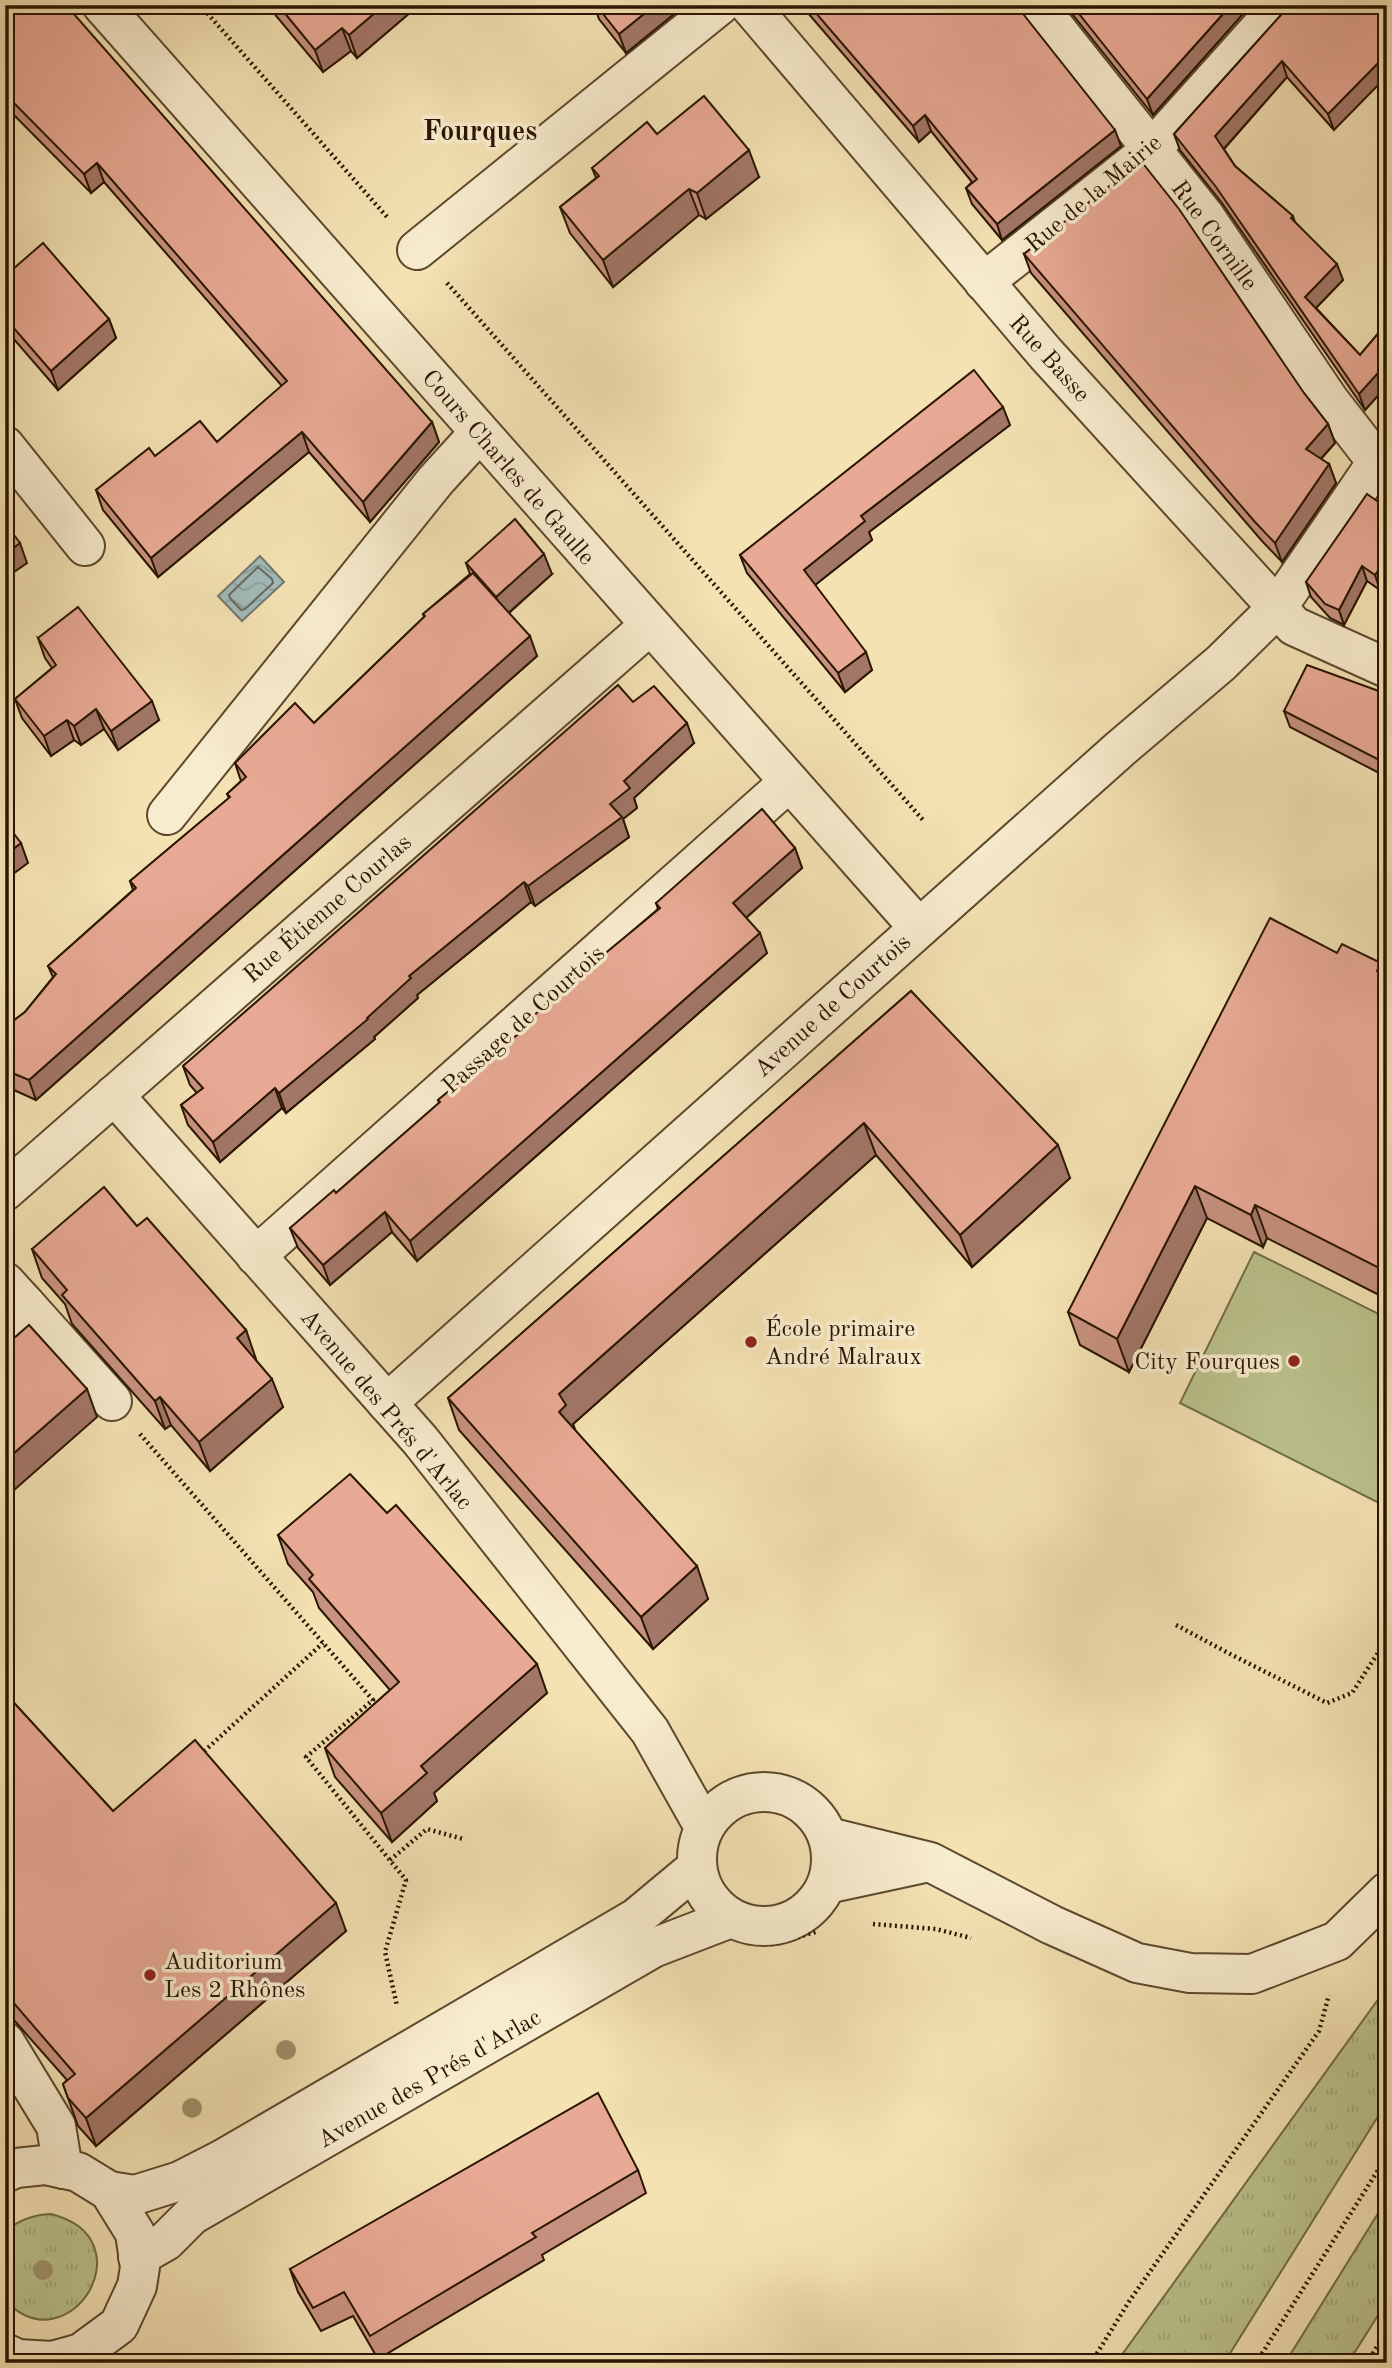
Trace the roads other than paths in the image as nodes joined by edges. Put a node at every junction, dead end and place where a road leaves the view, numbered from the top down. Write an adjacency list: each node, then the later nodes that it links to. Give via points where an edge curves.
1 (102, 5): 9 (street, Cours Charles de Gaulle)
2 (720, 5): 7 (street)
3 (749, 5): 8 (street, Rue Basse)
4 (1037, 5): 6 (street, Rue Cornille)
5 (1281, 5): 6 (street, Rue de la Mairie)
6 (1150, 150): 8 (street, Rue de la Mairie); 11 (street, Rue Cornille, via 1204,215 1329,400)
7 (417, 250)
8 (984, 282): 13 (street, Rue Basse)
9 (479, 433): 14 (street, Cours Charles de Gaulle); 17 (street, via 436,480)
10 (5, 446): 12 (street)
11 (1382, 465): 13 (street, Avenue de Courtois)
12 (85, 546)
13 (1277, 608): 15 (street, Rue Basse, via 1294,626); 18 (street, Avenue de Courtois, via 1222,663)
14 (649, 626): 16 (street, Cours Charles de Gaulle); 19 (street, Rue Étienne Courlas)
15 (1387, 668)
16 (789, 782): 18 (street, Cours Charles de Gaulle); 21 (street, Passage de Courtois)
17 (167, 815)
18 (919, 928): 24 (street, Avenue de Courtois)
19 (114, 1095): 20 (street, Rue Étienne Courlas); 21 (street, Avenue des Prés d'Arlac)
20 (5, 1191)
21 (256, 1256): 24 (street, Avenue des Prés d'Arlac)
22 (12, 1303): 23 (street)
23 (112, 1401)
24 (387, 1403): 25 (street, Avenue des Prés d'Arlac)
25 (650, 1731): 26 (street, Avenue des Prés d'Arlac); 27 (street, Avenue des Prés d'Arlac)
26 (734, 1797): 27 (street, via 716,1810); 28 (street, via 778,1792 800,1801 817,1817)
27 (704, 1827): 30 (street)
28 (828, 1837): 29 (street); 31 (street)
29 (930, 1862): 31 (street); 32 (street, via 1137,1963 1190,1973 1252,1974 1337,1941)
30 (696, 1868): 33 (street, via 714,1906); 38 (street, Avenue des Prés d'Arlac, via 636,1918 223,2159 180,2181 135,2195)
31 (827, 1884): 33 (street, via 815,1903 796,1918 774,1925 751,1925)
32 (1387, 1892)
33 (731, 1918): 39 (street, Avenue des Prés d'Arlac, via 653,1948 191,2215 166,2241)
34 (5, 2042): 36 (street, via 56,2126)
35 (5, 2138): 36 (street, via 24,2156)
36 (54, 2167): 37 (street, via 16,2168); 38 (street, Avenue des Prés d'Arlac, via 78,2172)
37 (5, 2173)
38 (109, 2191): 39 (street, Avenue des Prés d'Arlac, via 135,2232)
39 (138, 2257): 41 (street, Avenue des Prés d'Arlac, via 137,2286 119,2325)
40 (5, 2353): 41 (street, Avenue des Prés d'Arlac, via 18,2359)
41 (68, 2360)

